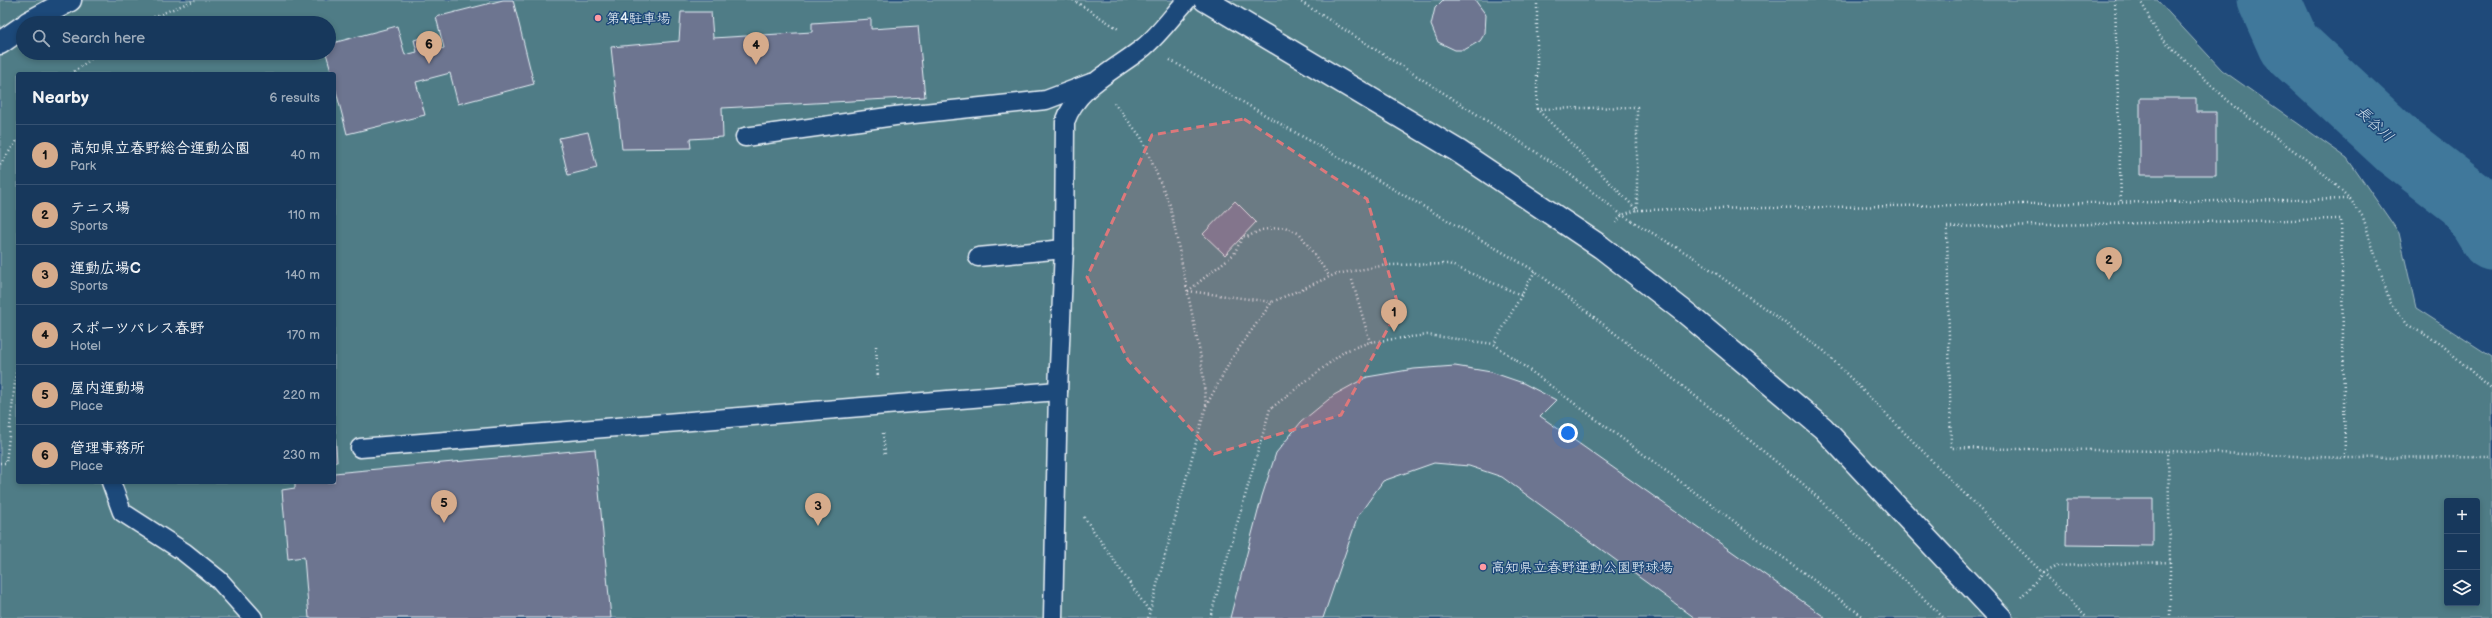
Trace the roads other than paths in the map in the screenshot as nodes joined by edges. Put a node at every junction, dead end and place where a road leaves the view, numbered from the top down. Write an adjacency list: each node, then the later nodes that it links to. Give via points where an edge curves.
1 (70, 0): 4 (street)
2 (1187, 0): 7 (lane, via 1145,47)
3 (1205, 0): 16 (street, via 1458,151 1601,247 1686,313 1823,428)
4 (41, 16)
5 (16, 32): 6 (street)
6 (0, 43)
7 (1096, 81): 8 (lane, via 1046,100 895,116); 9 (lane, via 1073,106 1065,122)
8 (745, 137)
9 (1064, 250): 10 (lane); 11 (lane)
10 (978, 257)
11 (1058, 391): 12 (lane); 15 (lane)
12 (360, 448)
13 (112, 484): 14 (lane, via 122,512 184,552 213,575)
14 (253, 618)
15 (1054, 618)
16 (2001, 618)

